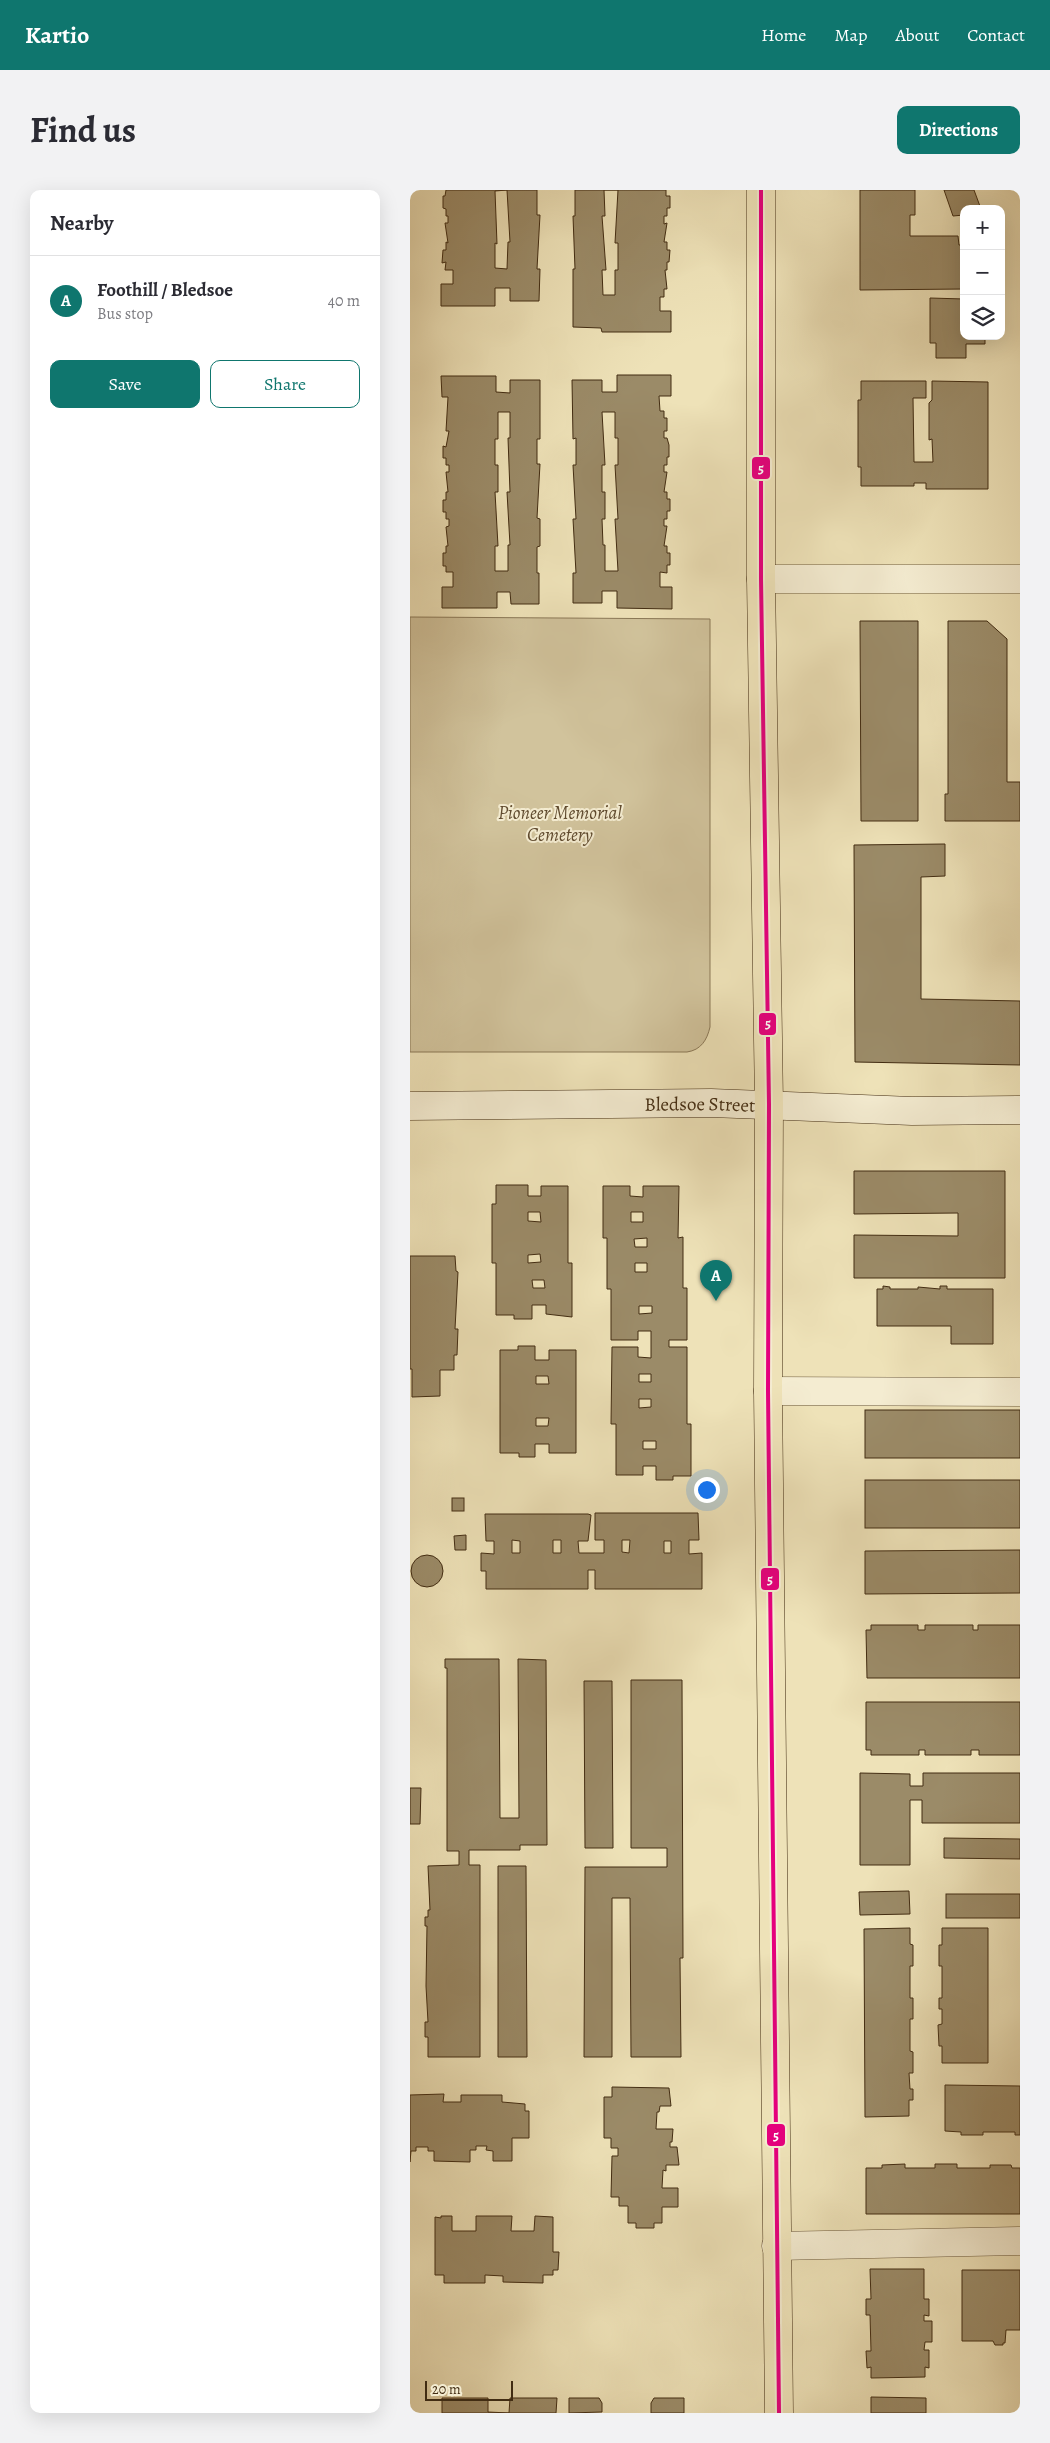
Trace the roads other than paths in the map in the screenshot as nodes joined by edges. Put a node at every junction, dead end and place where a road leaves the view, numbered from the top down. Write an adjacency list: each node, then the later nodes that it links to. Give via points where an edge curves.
1 (761, 190): 2 (main road)
2 (761, 579): 3 (street); 4 (main road)
3 (1020, 579)
4 (769, 1104): 5 (street, Bledsoe Street); 6 (street, Bledsoe Street, via 912,1111); 7 (main road)
5 (410, 1106)
6 (1020, 1110)
7 (768, 1391): 8 (street); 10 (main road)
8 (1020, 1392)
9 (1020, 2241): 10 (street)
10 (776, 2246): 11 (main road)
11 (779, 2413)

